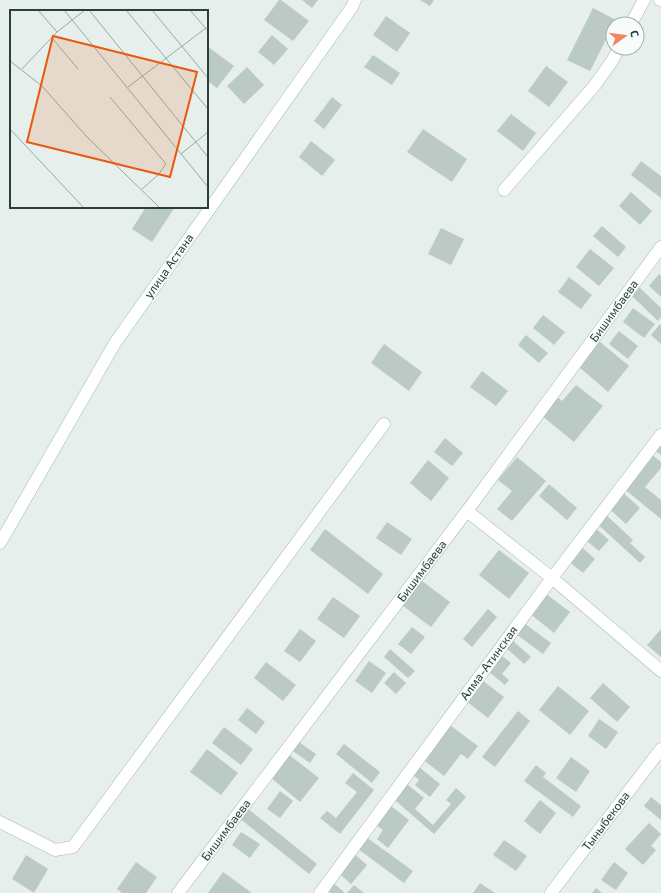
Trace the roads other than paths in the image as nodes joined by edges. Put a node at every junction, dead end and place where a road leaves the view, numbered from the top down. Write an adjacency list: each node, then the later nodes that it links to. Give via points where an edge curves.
1 (355, 0): 10 (street, улица Астана, via 116,343)
2 (644, 0): 3 (street)
3 (635, 16)
4 (615, 56): 5 (street, via 595,85)
5 (504, 190)
6 (661, 247): 9 (street, Бишимбаева)
7 (384, 424): 14 (street, via 73,847 55,850)
8 (661, 435): 11 (street, Алма-Атинская)
9 (468, 511): 11 (street); 15 (street, Бишимбаева)
10 (0, 543)
11 (552, 578): 12 (street); 16 (street, Алма-Атинская)
12 (661, 671)
13 (661, 749): 17 (street, Тыныбекова)
14 (0, 822)
15 (178, 893)
16 (320, 893)
17 (551, 893)

